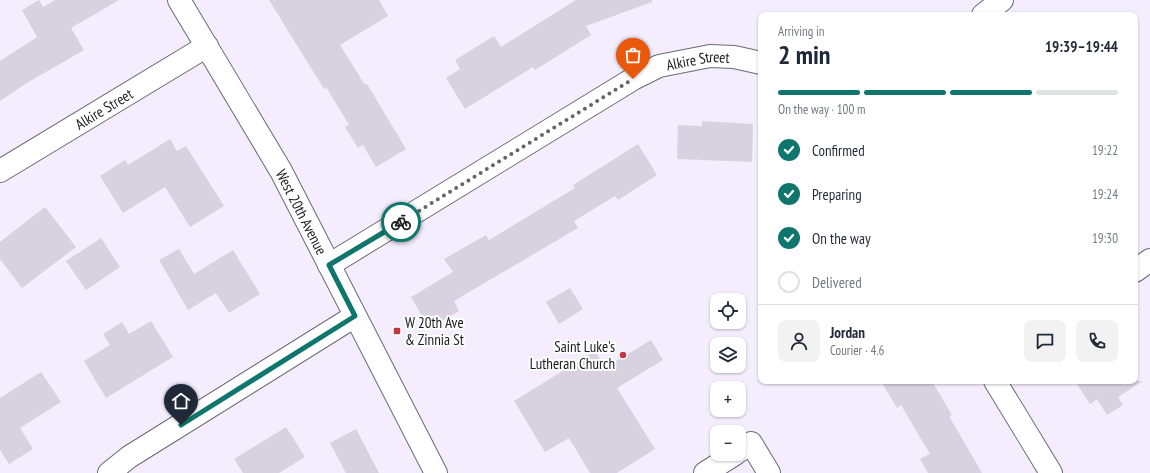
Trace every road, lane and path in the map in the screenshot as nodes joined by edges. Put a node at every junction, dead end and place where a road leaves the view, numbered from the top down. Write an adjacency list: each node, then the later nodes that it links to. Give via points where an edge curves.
1 (179, 0): 4 (street, West 20th Avenue)
2 (1002, 0): 3 (street)
3 (987, 12)
4 (207, 46): 6 (street, Alkire Street); 8 (street, West 20th Avenue, via 281,171)
5 (758, 62): 8 (street, Alkire Street, via 734,57 710,56 658,66)
6 (0, 171)
7 (1150, 260): 9 (street)
8 (329, 265): 10 (street, West 20th Avenue)
9 (1138, 268)
10 (355, 316): 14 (street); 15 (street, West 20th Avenue)
11 (997, 384): 18 (street)
12 (746, 446): 17 (street, via 751,443)
13 (724, 461): 16 (street)
14 (108, 473)
15 (436, 473)
16 (705, 473)
17 (769, 473)
18 (1051, 473)

